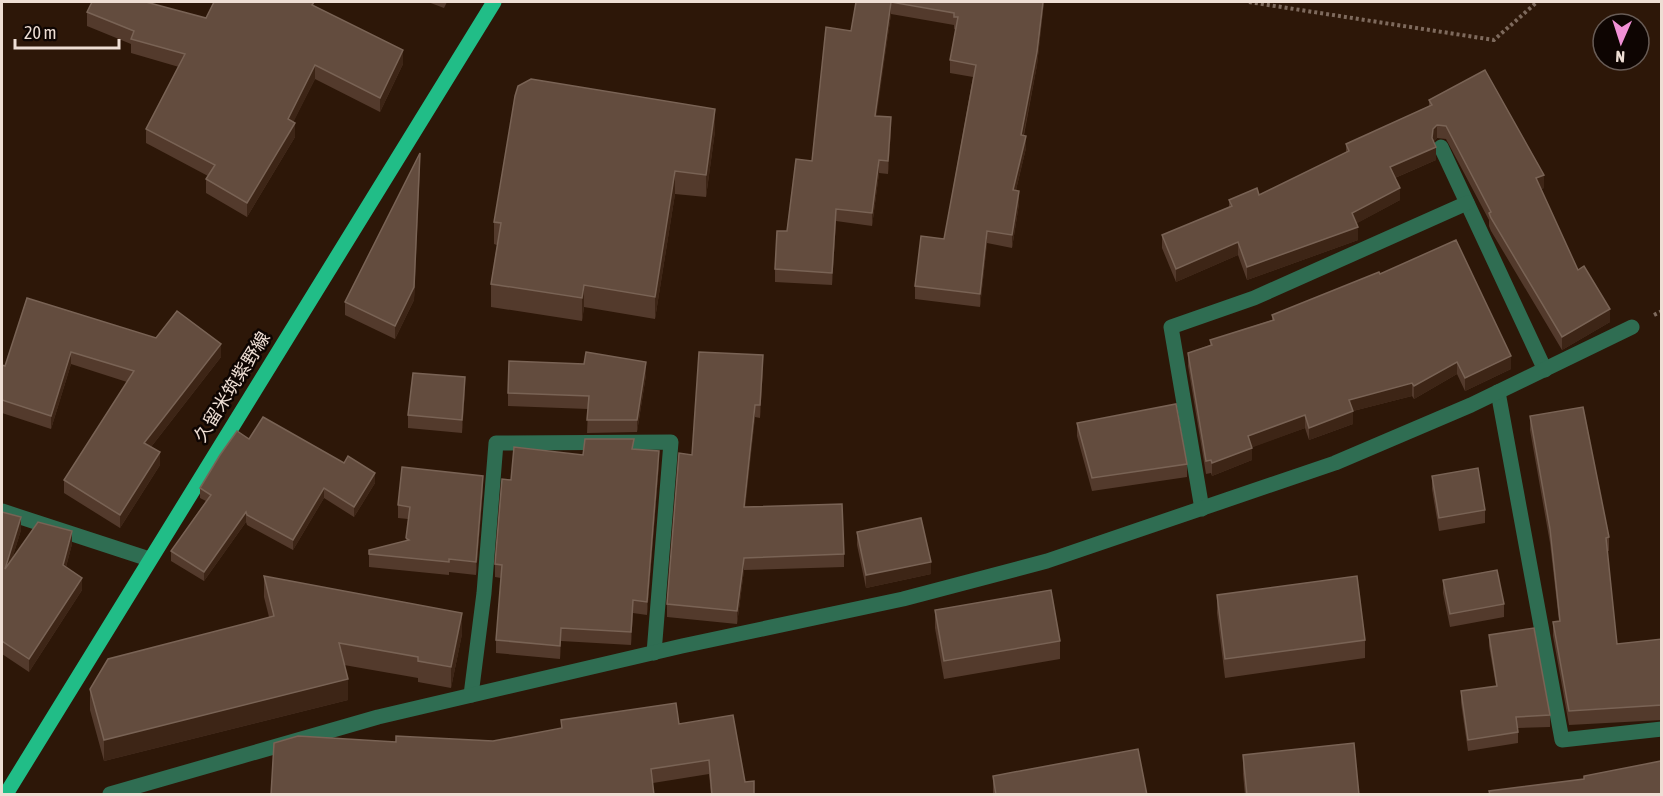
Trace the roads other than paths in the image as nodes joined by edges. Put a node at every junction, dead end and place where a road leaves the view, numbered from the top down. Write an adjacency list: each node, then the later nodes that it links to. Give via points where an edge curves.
1 (494, 2): 9 (main road, 久留米筑紫野線)
2 (1441, 147): 3 (street)
3 (1467, 203): 5 (street); 7 (street, via 1254,298 1171,327)
4 (1632, 327): 5 (street)
5 (1545, 370): 6 (street)
6 (1498, 392): 7 (street, via 1335,463); 12 (street, via 1562,740)
7 (1202, 508): 10 (street, via 1024,567 903,599)
8 (2, 511): 9 (street)
9 (149, 560): 13 (main road, 久留米筑紫野線)
10 (654, 653): 11 (street); 11 (street, via 671,442 496,443)
11 (471, 695): 14 (street, via 378,717)
12 (1662, 729)
13 (6, 795)
14 (110, 795)

